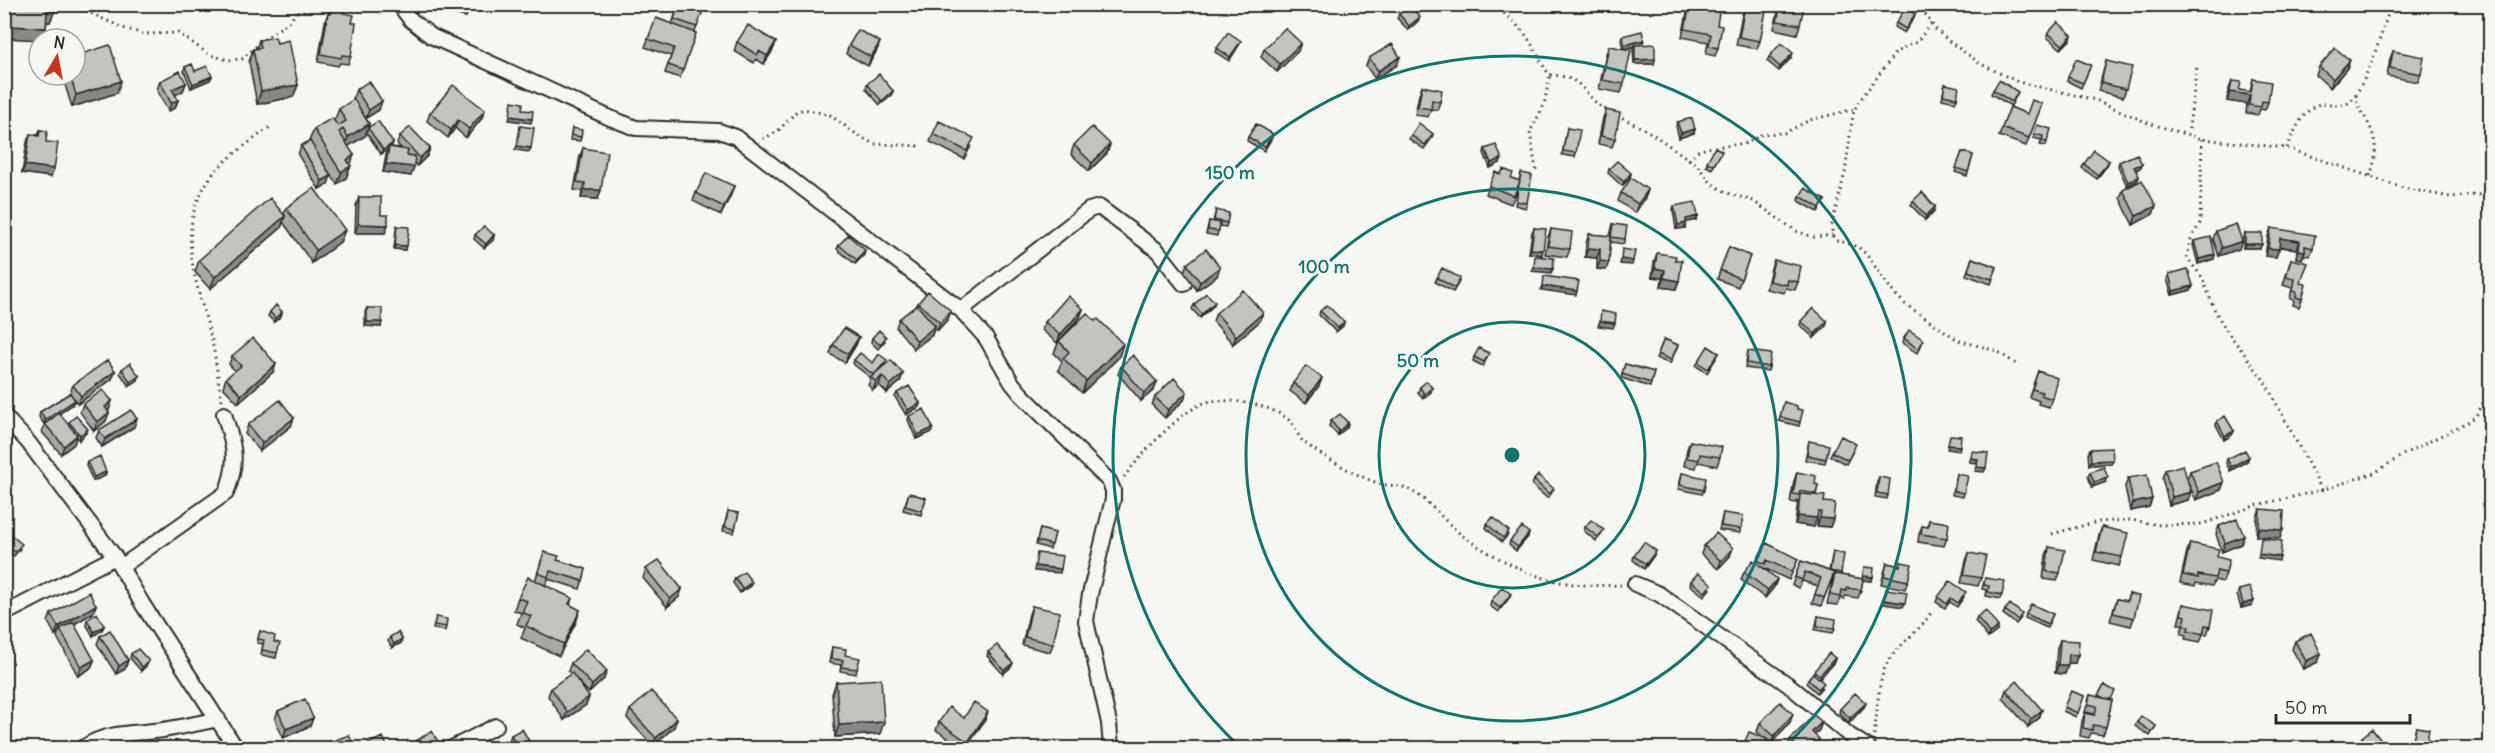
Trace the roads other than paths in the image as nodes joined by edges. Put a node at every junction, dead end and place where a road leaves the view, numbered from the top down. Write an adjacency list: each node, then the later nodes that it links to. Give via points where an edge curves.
1 (399, 4): 3 (street, via 431,36 610,118 636,128 720,131 741,141)
2 (1184, 284): 3 (street, via 1157,249 1099,207 1089,210)
3 (961, 310): 15 (street, via 986,338 1022,396 1109,481 1113,490 1086,621)
4 (224, 414): 6 (street, via 235,455 234,474 226,493)
5 (4, 416): 6 (street)
6 (118, 562): 8 (street); 9 (street)
7 (1635, 584): 11 (street, via 1659,594)
8 (4, 614)
9 (218, 719): 12 (street, via 119,734); 13 (street)
10 (496, 726): 14 (street)
11 (1866, 745)
12 (83, 748)
13 (236, 748)
14 (452, 748)
15 (1111, 748)

